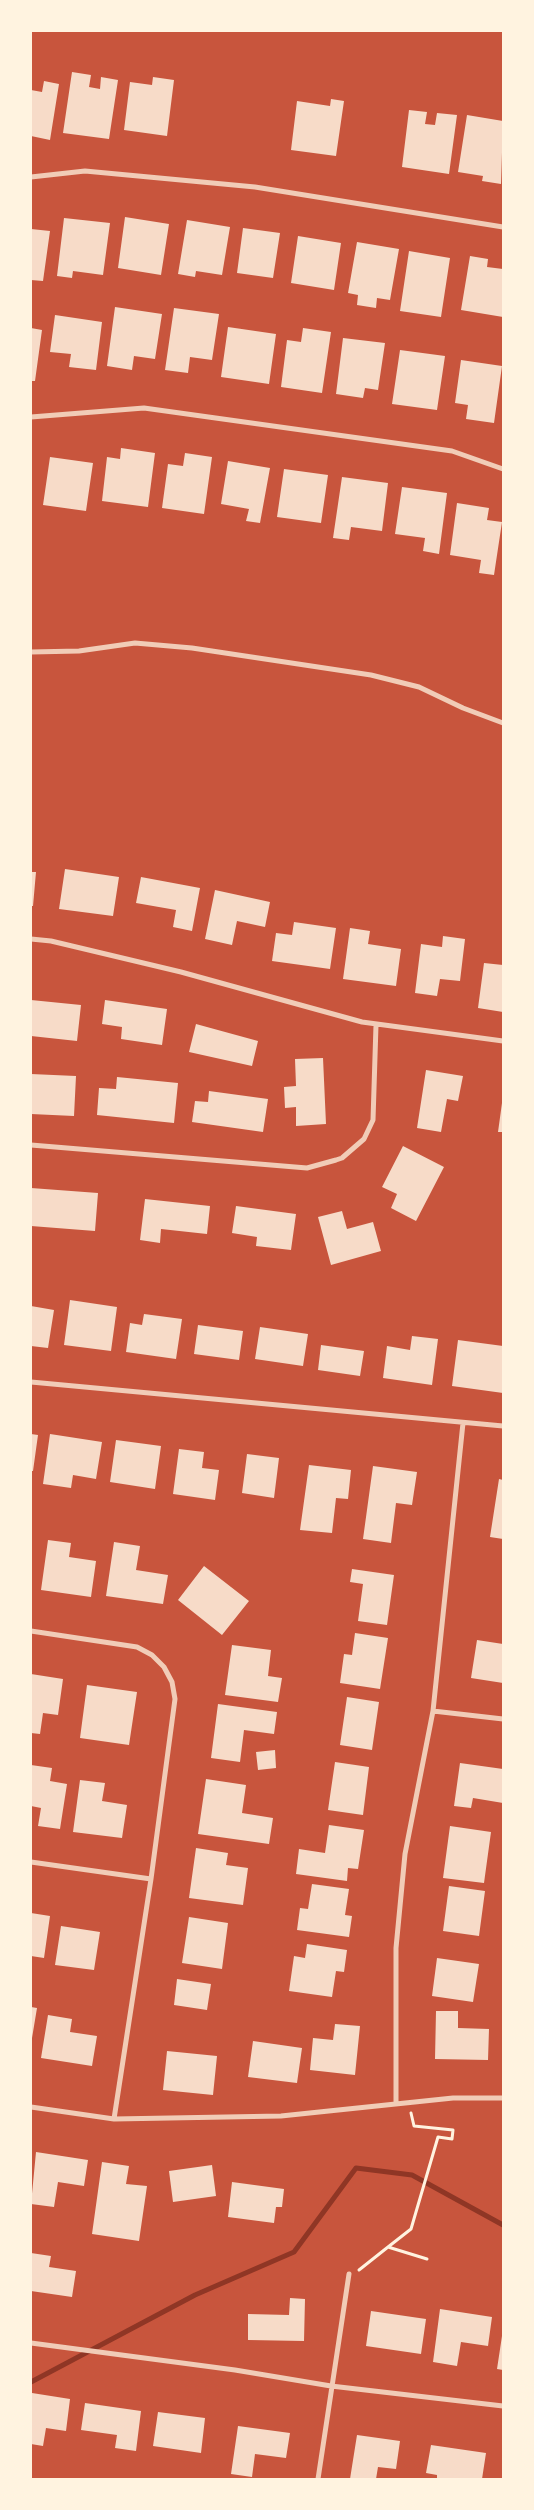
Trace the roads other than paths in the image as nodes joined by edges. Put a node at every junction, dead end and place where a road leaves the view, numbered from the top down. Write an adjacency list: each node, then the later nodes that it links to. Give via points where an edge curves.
1 (31, 177): 2 (street, via 85,172 255,188)
2 (503, 227)
3 (31, 418): 4 (street, via 144,408 452,451)
4 (503, 469)
5 (31, 652): 6 (street, via 79,651 135,643 192,648 370,675 419,687)
6 (503, 723)
7 (31, 939): 8 (street, via 181,972)
8 (376, 1025): 9 (street); 10 (street, via 373,1120 364,1139 342,1158 307,1168)
9 (503, 1041)
10 (31, 1145)
11 (31, 1382): 12 (street)
12 (463, 1423): 13 (street); 15 (street)
13 (503, 1426)
14 (31, 1631): 18 (street, via 138,1647 164,1667 172,1682 175,1699)
15 (433, 1711): 16 (street); 20 (street, via 404,1854 396,1948)
16 (503, 1719)
17 (31, 1862): 18 (street)
18 (151, 1879): 22 (street)
19 (503, 2098): 20 (street)
20 (396, 2103): 22 (street, via 281,2116)
21 (31, 2107): 22 (street)
22 (114, 2119)
23 (349, 2274): 25 (street)
24 (31, 2343): 25 (street)
25 (331, 2386): 26 (street); 27 (street)
26 (503, 2406)
27 (318, 2479)

